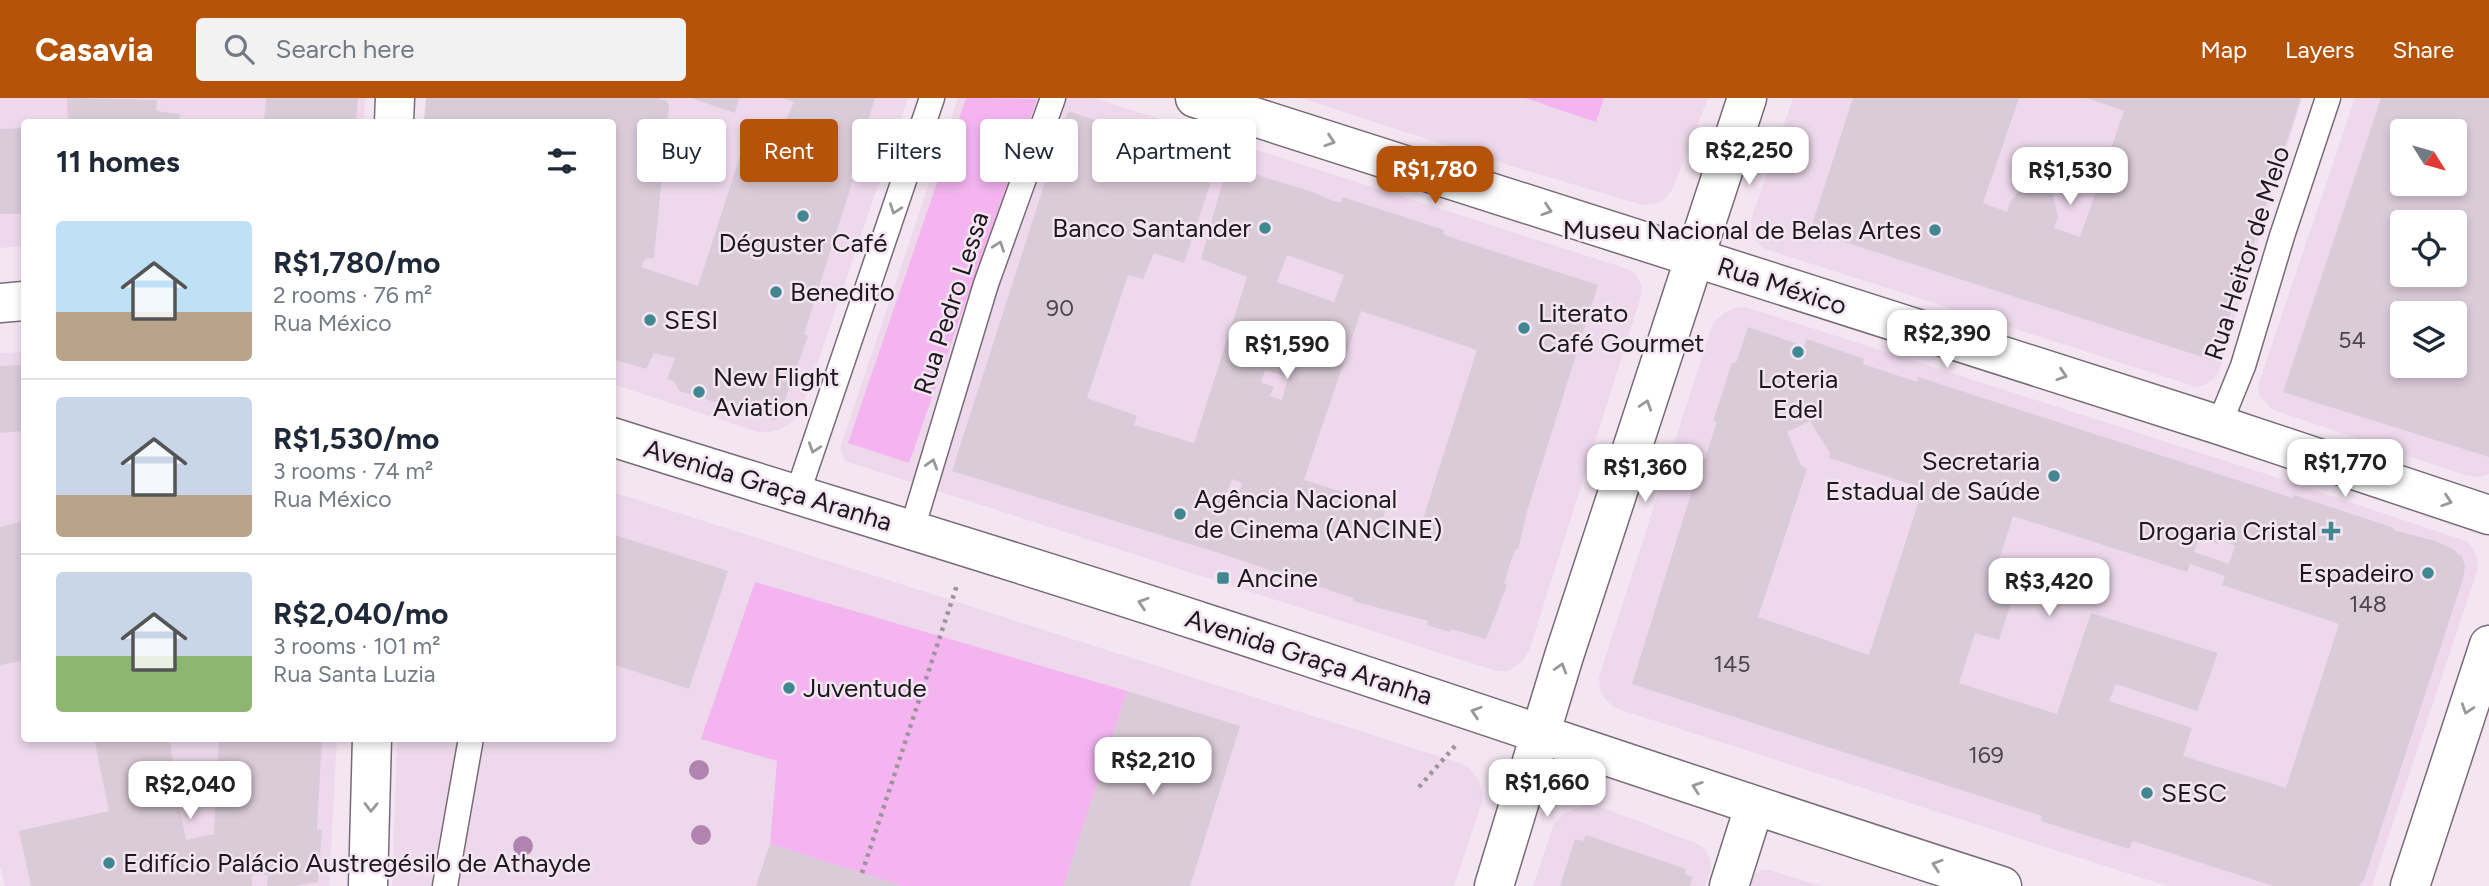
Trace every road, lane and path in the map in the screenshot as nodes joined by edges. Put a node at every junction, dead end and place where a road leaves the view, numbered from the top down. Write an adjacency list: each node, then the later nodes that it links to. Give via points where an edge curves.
1 (395, 98): 7 (street)
2 (932, 98): 13 (lane, one-way to 13)
3 (1053, 98): 15 (lane, Rua Pedro Lessa, one-way to 3, via 986,284)
4 (1195, 98): 8 (street, Rua México, one-way to 8)
5 (1747, 98): 8 (street)
6 (2328, 98): 11 (lane, Rua Heitor de Melo, via 2243,366)
7 (394, 119)
8 (1694, 258): 11 (street, Rua México, one-way to 11); 19 (street, one-way to 8)
9 (21, 301): 10 (street)
10 (0, 303)
11 (2219, 425): 14 (street, Rua México, one-way to 14)
12 (616, 438): 13 (street, Avenida Graça Aranha)
13 (797, 495): 15 (street, Avenida Graça Aranha)
14 (2489, 514)
15 (912, 529): 16 (street, Avenida Graça Aranha)
16 (970, 547): 18 (street, Avenida Graça Aranha, one-way to 16); 24 (path)
17 (2489, 645): 30 (street, one-way to 30)
18 (1483, 714): 19 (street, Avenida Graça Aranha); 22 (path)
19 (1541, 733): 23 (street, Avenida Graça Aranha, one-way to 19); 27 (street)
20 (372, 742): 25 (street, one-way to 25)
21 (470, 742): 26 (lane)
22 (1419, 787)
23 (1754, 807): 28 (street); 29 (street, Avenida Graça Aranha, one-way to 23)
24 (862, 873)
25 (368, 886)
26 (445, 886)
27 (1494, 886)
28 (1729, 886)
29 (2002, 886)
30 (2410, 886)

